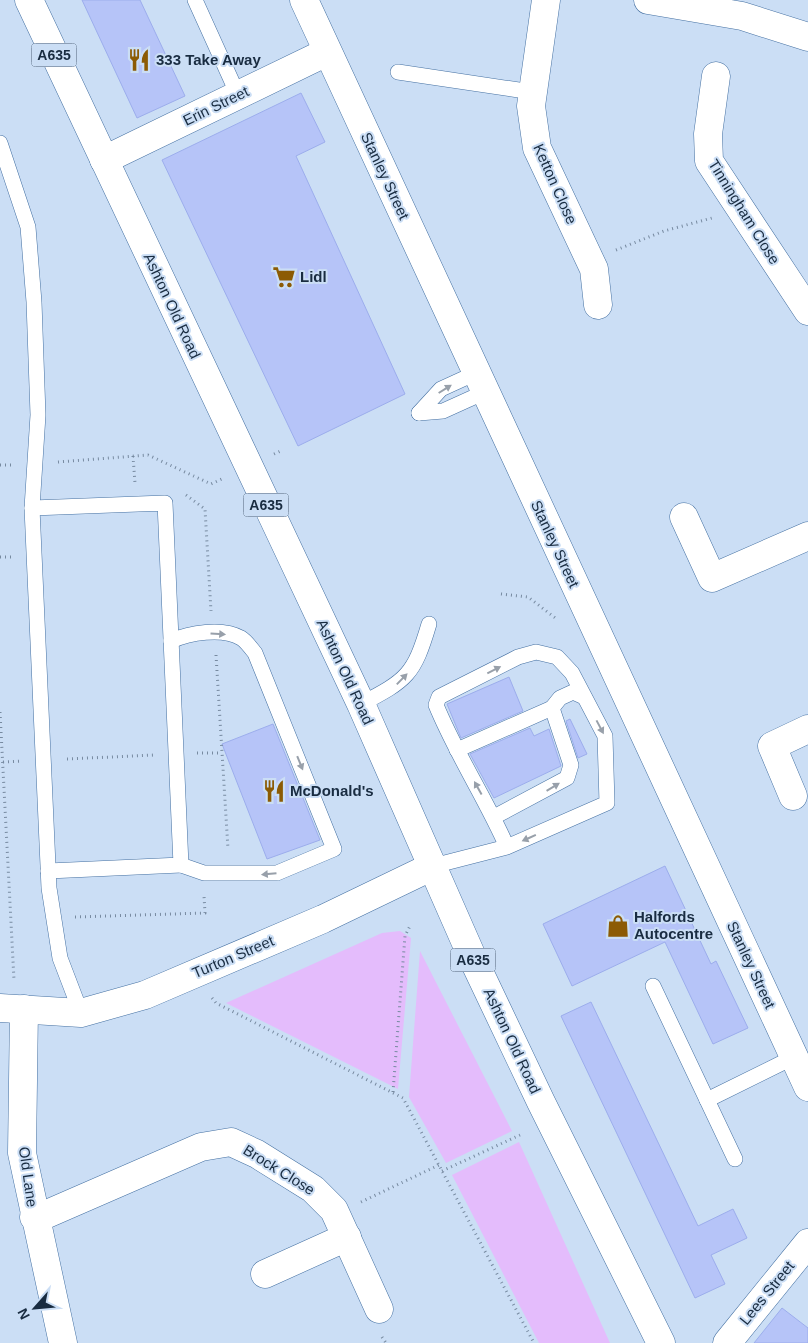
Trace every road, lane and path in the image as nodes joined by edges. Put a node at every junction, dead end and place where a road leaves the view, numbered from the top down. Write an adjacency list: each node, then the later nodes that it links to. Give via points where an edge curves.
1 (29, 0): 13 (main road, Ashton Old Road / A635)
2 (195, 0): 11 (lane)
3 (304, 0): 7 (main road, Stanley Street)
4 (546, 0): 10 (main road, Ketton Close)
5 (648, 0): 6 (main road, via 742,16)
6 (808, 38)
7 (327, 52): 11 (main road, Erin Street); 25 (main road, Stanley Street)
8 (398, 72): 10 (lane)
9 (716, 76): 14 (main road, Tinningham Close, via 708,134 709,161)
10 (532, 92): 15 (main road, Ketton Close, via 530,106 537,148)
11 (238, 96): 13 (main road, Erin Street)
12 (0, 143): 18 (lane, via 28,227 38,415)
13 (104, 160): 30 (main road, Ashton Old Road / A635)
14 (741, 210): 15 (path, via 664,231); 17 (main road, Tinningham Close)
15 (590, 260): 16 (main road, Ketton Close)
16 (598, 305)
17 (808, 311)
18 (35, 464): 19 (path); 20 (path, via 148,455); 21 (lane)
19 (0, 465)
20 (214, 483)
21 (32, 508): 27 (lane, via 164,503); 47 (lane)
22 (684, 517): 23 (main road, via 712,578)
23 (808, 536)
24 (501, 594): 25 (path, via 528,597 564,625)
25 (588, 614): 55 (main road, Stanley Street)
26 (430, 624): 30 (lane, one-way to 26, via 396,686 412,669)
27 (171, 641): 45 (lane); 45 (lane, one-way to 45, via 184,635 220,633 241,638 255,653 334,850 276,873 204,873)
28 (216, 645): 35 (path)
29 (584, 697): 31 (lane, via 574,692 560,698); 34 (lane, one-way to 29, via 436,706 440,697 518,657 536,652 557,658 572,673); 43 (lane, one-way to 43, via 605,736 606,803)
30 (361, 704): 46 (main road, Ashton Old Road / A635)
31 (552, 708): 34 (lane); 42 (lane, one-way to 31, via 567,778 571,765)
32 (0, 712): 40 (path)
33 (808, 729): 41 (main road, via 772,746)
34 (457, 750): 42 (lane, one-way to 34)
35 (222, 753): 36 (path); 44 (path)
36 (193, 754)
37 (156, 755): 38 (path)
38 (57, 759)
39 (23, 761): 40 (path)
40 (3, 762): 53 (path)
41 (793, 796)
42 (494, 817): 43 (lane)
43 (507, 847): 46 (lane)
44 (228, 849)
45 (181, 865): 47 (lane)
46 (433, 866): 51 (main road, Turton Street, via 323,919); 70 (main road, Ashton Old Road / A635, via 536,1093)
47 (48, 870): 49 (lane)
48 (204, 890): 49 (path, via 205,913)
49 (54, 918): 54 (lane, via 60,958)
50 (410, 926): 57 (path, via 405,936)
51 (194, 973): 54 (main road, Turton Street, via 145,995); 57 (path, via 216,1003)
52 (653, 986): 58 (lane)
53 (13, 1009): 54 (main road, Turton Street); 63 (main road, Old Lane, via 22,1154)
54 (81, 1013)
55 (794, 1058): 56 (main road, Stanley Street); 58 (lane)
56 (808, 1087)
57 (393, 1092): 61 (path, via 403,1098)
58 (707, 1100): 60 (lane)
59 (520, 1135): 62 (path)
60 (735, 1159)
61 (439, 1165): 62 (path); 64 (path)
62 (442, 1171): 69 (path)
63 (34, 1217): 64 (main road, Brock Close, via 202,1147 232,1142 312,1189); 68 (main road, Old Lane)
64 (341, 1225): 66 (main road); 67 (main road, Brock Close)
65 (808, 1243): 71 (main road, Lees Street)
66 (265, 1274)
67 (379, 1309)
68 (62, 1343)
69 (534, 1343)
70 (662, 1343)
71 (727, 1343)

